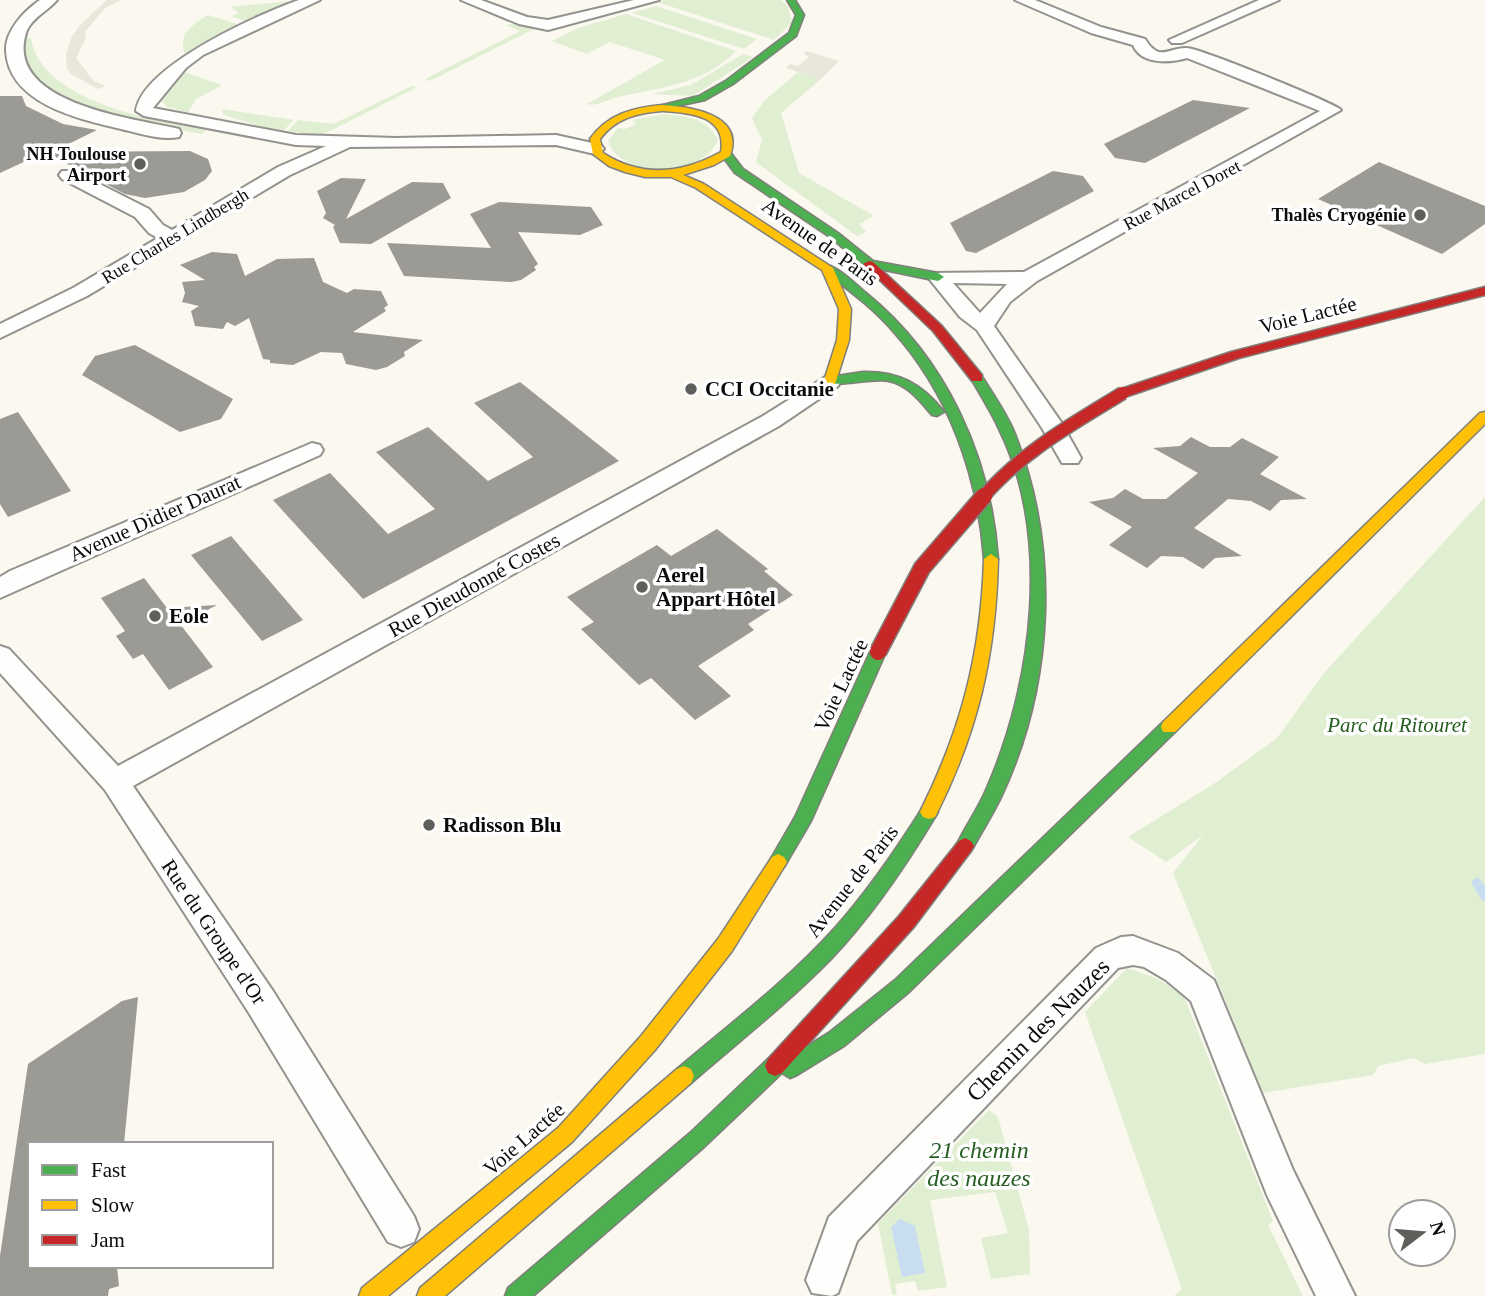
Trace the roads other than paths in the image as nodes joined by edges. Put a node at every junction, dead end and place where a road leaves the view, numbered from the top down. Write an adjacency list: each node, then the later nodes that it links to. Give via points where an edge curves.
1 (37, 0): 13 (street, via 6,32)
2 (50, 0): 13 (street, via 36,8 17,31)
3 (313, 0): 16 (street, via 188,59 144,107 144,111)
4 (468, 0): 5 (street, via 548,24)
5 (652, 0)
6 (790, 0): 15 (main road, via 800,15 793,34 709,95)
7 (1022, 0): 10 (street, via 1096,30)
8 (1272, 0): 12 (street)
9 (1104, 17): 10 (street)
10 (1151, 38): 12 (street); 12 (street, via 1143,50 1157,56 1175,57)
11 (812, 39): 14 (main road)
12 (1182, 46): 26 (street, Rue Marcel Doret, via 1334,110)
13 (9, 53): 16 (street, via 18,80 65,111 123,127 249,141)
14 (782, 64)
15 (662, 108): 18 (main road, via 630,113 606,124 595,139); 19 (main road, via 728,122 731,141)
16 (278, 138): 17 (street)
17 (351, 142): 18 (street, via 556,141); 22 (street, Rue Charles Lindbergh, via 284,171)
18 (595, 149): 20 (main road, via 622,169)
19 (726, 154): 20 (main road, via 698,169); 23 (main road, Avenue de Paris, via 739,171)
20 (674, 174): 24 (main road, Avenue de Paris)
21 (68, 175): 22 (street, via 142,213 156,229)
22 (172, 237): 29 (street, Rue Charles Lindbergh, via 80,292)
23 (869, 264): 25 (main road); 38 (main road, Avenue de Paris, via 932,323 993,403 1014,449 1032,510 1040,576 1038,634 1027,694 1006,764 965,845 906,924)
24 (827, 268): 30 (main road, via 845,309 844,340); 34 (main road, Avenue de Paris, via 881,312 923,362 958,420)
25 (938, 277): 26 (street, Rue Marcel Doret); 28 (street)
26 (1030, 278): 28 (street, Rue Marcel Doret, via 1000,299)
27 (1485, 291): 41 (main road, Voie Lactée, bridge, via 1235,355 1123,393 1043,441 999,478 922,568 878,652 802,821 725,945 648,1043 565,1135)
28 (984, 326): 33 (street)
29 (0, 332)
30 (830, 382): 34 (main road, via 871,373 902,377 919,388); 37 (street, Rue Dieudonné Costes, via 771,421)
31 (1485, 416): 38 (main road, via 888,1000 815,1054)
32 (312, 450): 35 (street, Avenue Didier Daurat)
33 (1070, 458)
34 (979, 478): 42 (main road, Avenue de Paris, via 993,569 989,629 973,709 933,805 894,869 806,971)
35 (0, 589)
36 (0, 656): 37 (street, Rue du Groupe d'Or)
37 (115, 782): 39 (street, Rue du Groupe d'Or, via 261,1002)
38 (754, 1087): 43 (main road)
39 (401, 1229)
40 (825, 1280): 44 (street, Chemin des Nauzes, via 842,1230 1107,958 1138,951 1185,971 1203,991 1280,1182)
41 (370, 1296)
42 (428, 1296)
43 (516, 1296)
44 (1336, 1296)

